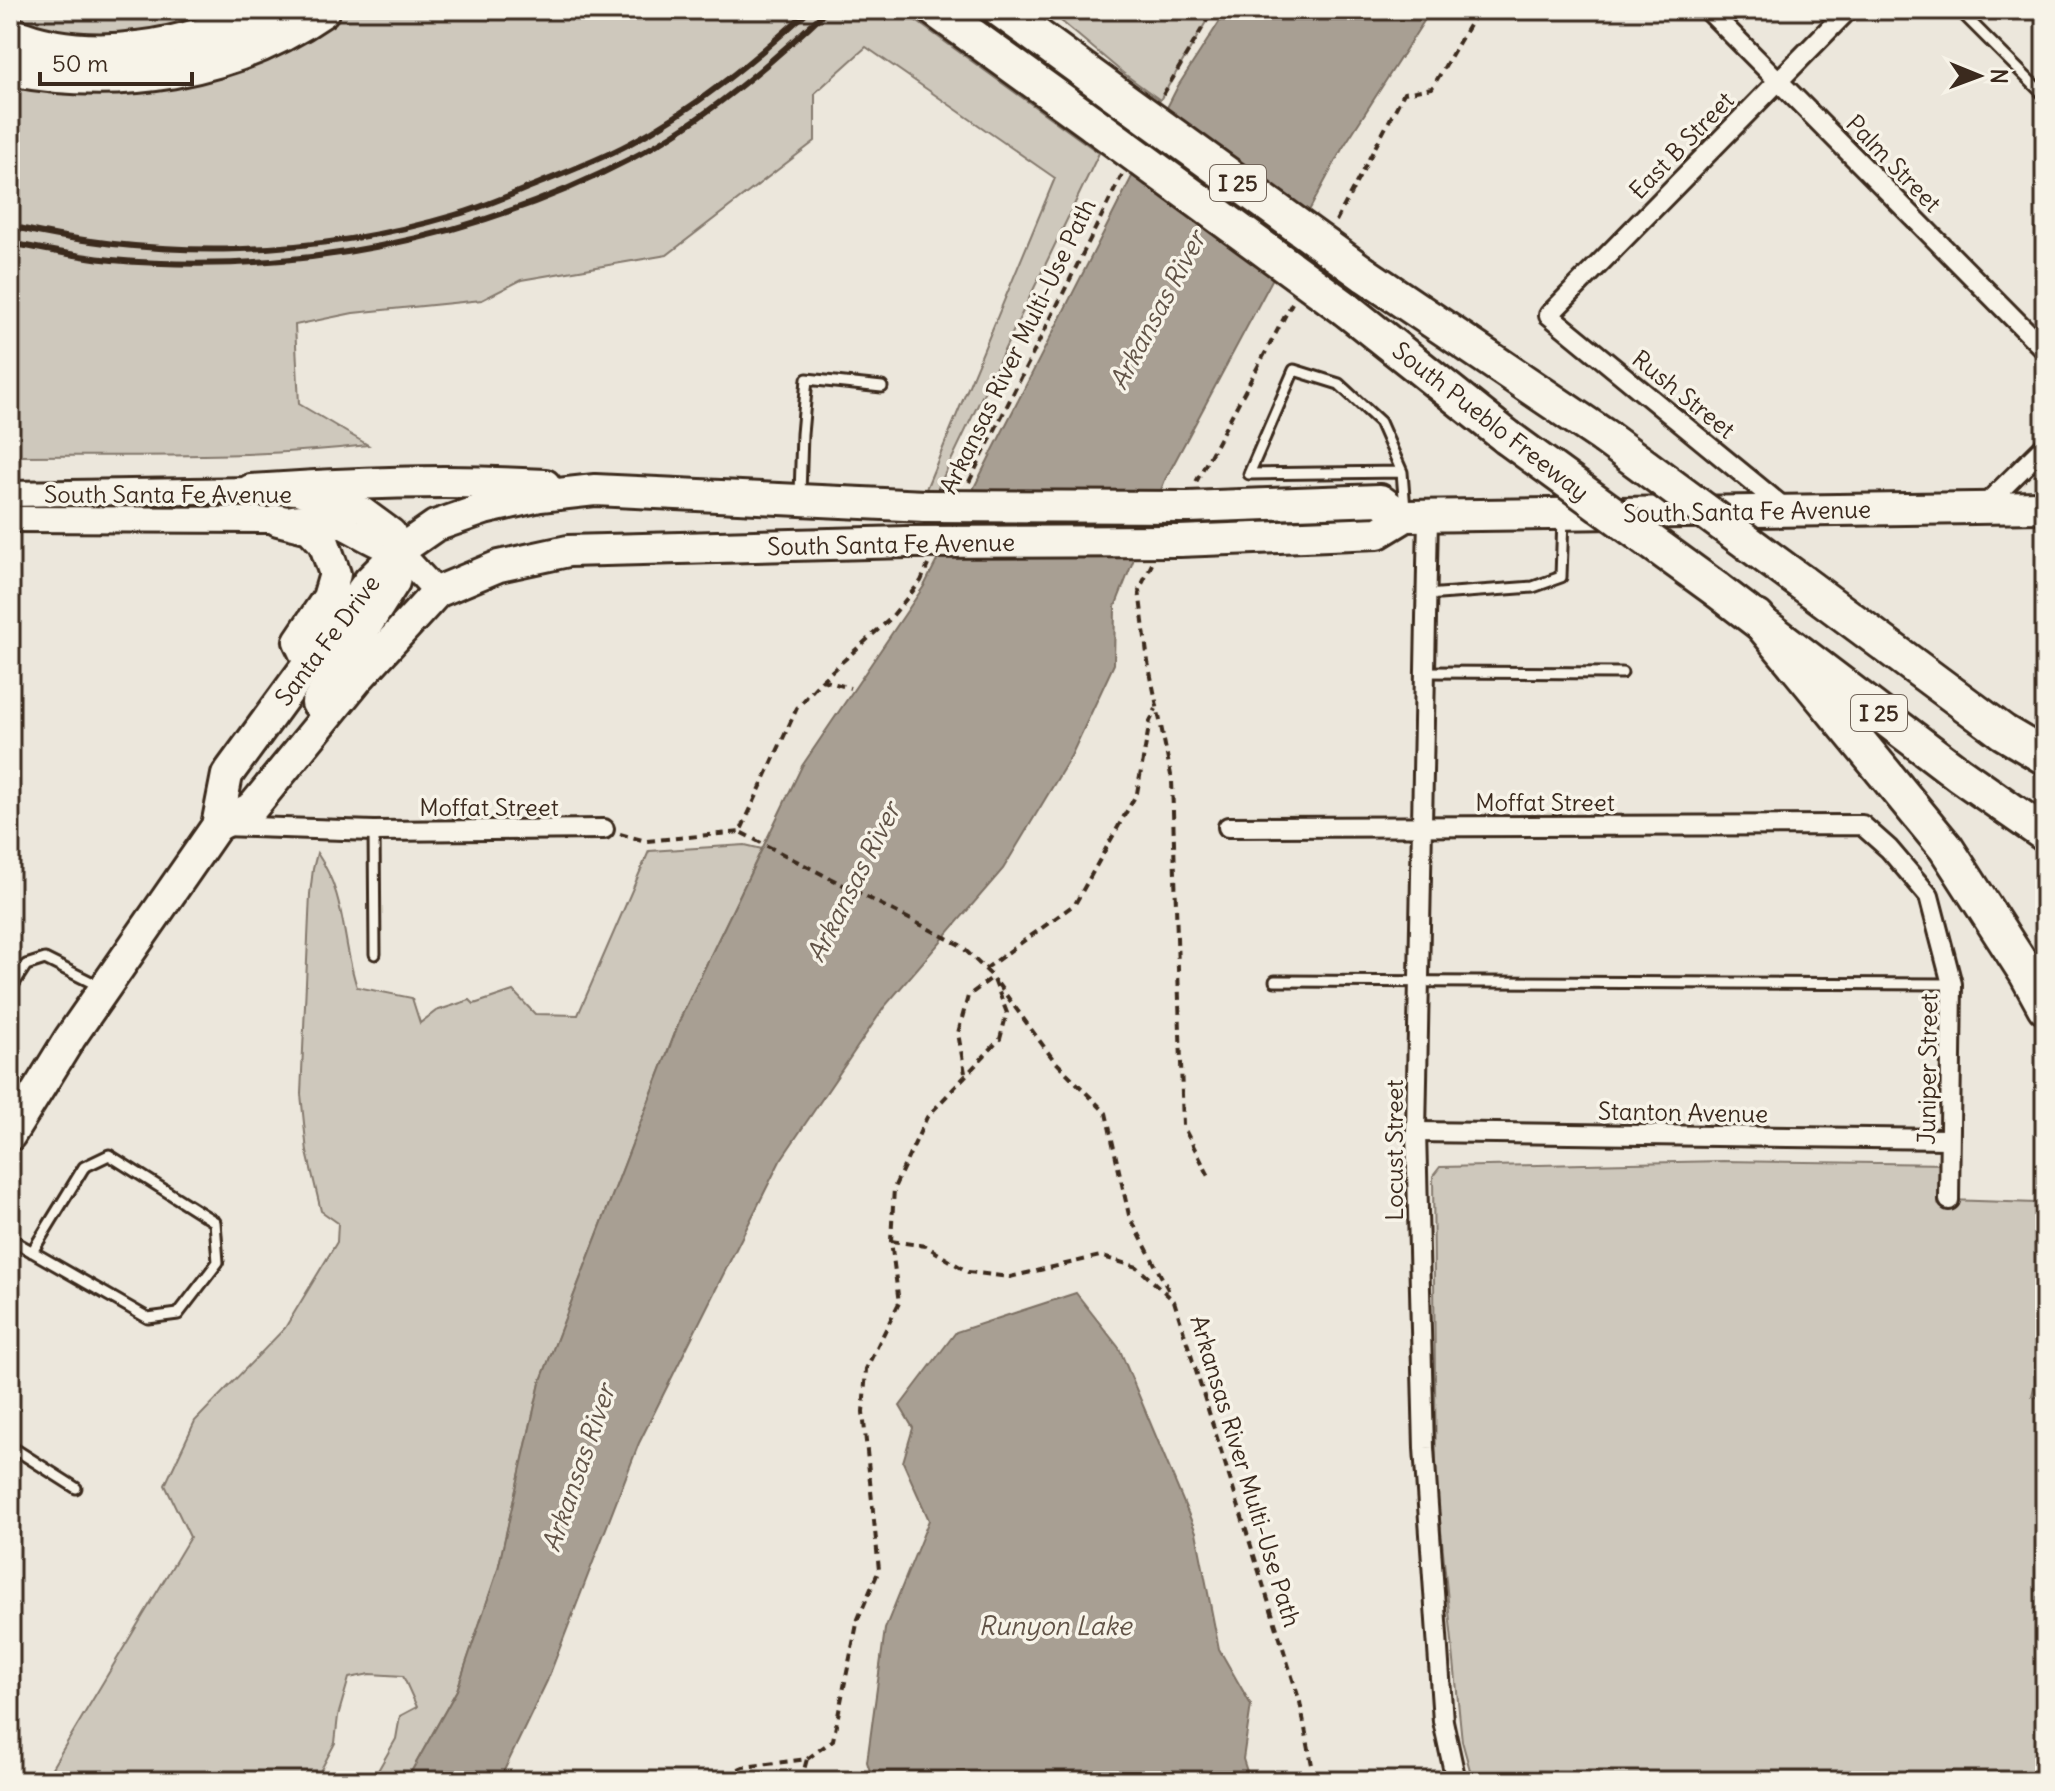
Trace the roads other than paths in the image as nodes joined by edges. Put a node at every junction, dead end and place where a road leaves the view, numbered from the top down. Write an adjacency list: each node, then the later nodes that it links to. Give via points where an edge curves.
1 (267, 10): 9 (highway, via 185,40 126,49 45,46)
2 (322, 10): 10 (highway, via 257,46 173,71 75,78)
3 (936, 10): 33 (highway, South Pueblo Freeway / I 25, bridge)
4 (1001, 10): 8 (highway, South Pueblo Freeway / I 25)
5 (1708, 10): 11 (street, Palm Street)
6 (1848, 10): 11 (street, East B Street)
7 (1959, 10): 12 (lane)
8 (1035, 25): 34 (highway, South Pueblo Freeway / I 25, bridge, via 1113,92 1364,274 1605,437)
9 (10, 34)
10 (10, 68)
11 (1779, 79): 13 (street, East B Street); 14 (street, Palm Street)
12 (2045, 96)
13 (1549, 315): 25 (street, Rush Street)
14 (2045, 350)
15 (882, 387): 22 (lane, via 807,379)
16 (2045, 446): 23 (street)
17 (1402, 472): 17 (lane, via 1380,422 1339,384 1294,370 1249,474); 27 (lane)
18 (251, 490): 19 (main road, via 386,481); 20 (street, South Santa Fe Avenue); 30 (street, South Santa Fe Avenue, via 296,492 363,510 393,532)
19 (595, 490): 21 (main road, South Santa Fe Avenue); 22 (main road, South Santa Fe Avenue)
20 (10, 494)
21 (540, 496): 30 (main road, Santa Fe Drive, via 435,526)
22 (800, 501): 27 (main road, South Santa Fe Avenue, bridge, via 925,506 1380,500)
23 (1983, 507): 24 (main road, South Santa Fe Avenue); 25 (main road, South Santa Fe Avenue)
24 (2045, 507)
25 (1788, 511): 26 (main road, South Santa Fe Avenue)
26 (1563, 514): 27 (main road, South Santa Fe Avenue); 32 (lane, via 1561,577 1533,587)
27 (1412, 516): 31 (main road, South Santa Fe Avenue, bridge, via 1378,533 920,548 568,551 499,566); 32 (street, Locust Street)
28 (10, 519): 29 (street, South Santa Fe Avenue)
29 (278, 520): 30 (street, South Santa Fe Avenue, via 313,516); 35 (main road, via 310,528 333,563 328,598 299,641)
30 (399, 551): 31 (street, South Santa Fe Avenue); 35 (main road, Santa Fe Drive, via 369,581); 40 (main road, via 394,582 310,714)
31 (437, 592): 40 (main road, Santa Fe Drive)
32 (1426, 595): 36 (street, Locust Street)
33 (1757, 618): 47 (highway, South Pueblo Freeway / I 25); 54 (highway, via 1946,848)
34 (1849, 618): 38 (highway); 39 (highway, South Pueblo Freeway / I 25)
35 (309, 662): 42 (main road, Santa Fe Drive, via 227,775)
36 (1424, 672): 37 (lane); 43 (street, Locust Street)
37 (1622, 673)
38 (2045, 736)
39 (2045, 757)
40 (283, 769): 42 (main road, Santa Fe Drive, via 253,807)
41 (1862, 825): 43 (street, Moffat Street); 51 (street, Juniper Street, via 1929,896)
42 (217, 826): 46 (street, Moffat Street); 52 (main road, Santa Fe Drive)
43 (1422, 826): 44 (street, Moffat Street); 50 (street, Locust Street)
44 (1228, 827)
45 (604, 829): 46 (street, Moffat Street)
46 (374, 831): 48 (lane)
47 (2045, 834)
48 (375, 954)
49 (1275, 981): 50 (lane)
50 (1419, 983): 51 (lane); 56 (street, Locust Street)
51 (1952, 984): 57 (street, Juniper Street)
52 (104, 989): 53 (lane, via 45,959 26,965); 55 (main road, Santa Fe Drive)
53 (10, 990)
54 (2045, 1007)
55 (17, 1118)
56 (1416, 1132): 57 (street, Stanton Avenue); 63 (street, Locust Street, via 1424,1448 1443,1721)
57 (1949, 1139): 58 (street, Juniper Street)
58 (1949, 1200)
59 (10, 1239): 60 (lane)
60 (32, 1252): 60 (lane, via 148,1318 178,1314 218,1262 215,1222 109,1155 84,1167)
61 (10, 1446): 62 (lane)
62 (76, 1488)
63 (1456, 1781)

